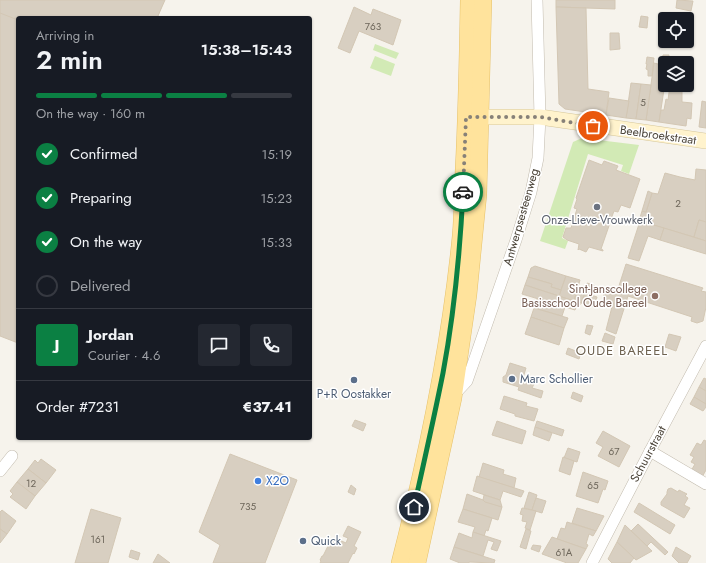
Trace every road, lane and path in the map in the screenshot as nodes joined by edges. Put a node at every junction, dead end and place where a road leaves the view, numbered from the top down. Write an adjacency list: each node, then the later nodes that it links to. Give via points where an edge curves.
1 (469, 0): 4 (main road, Antwerpsesteenweg, via 468,88)
2 (483, 0): 4 (main road, Antwerpsesteenweg)
3 (537, 0): 5 (street, Antwerpsesteenweg)
4 (473, 117): 5 (street, Beelbroekstraat); 8 (main road, Antwerpsesteenweg, via 478,194 470,279); 13 (main road, Antwerpsesteenweg, via 451,322 443,372)
5 (540, 117): 6 (street, Beelbroekstraat); 8 (street, Antwerpsesteenweg, via 538,158 531,192 467,381)
6 (706, 141)
7 (706, 346): 9 (street, Schuurstraat)
8 (453, 398): 14 (main road, Antwerpsesteenweg)
9 (650, 451): 12 (street); 15 (street, Schuurstraat)
10 (12, 456): 11 (street)
11 (0, 471)
12 (706, 484)
13 (400, 563)
14 (417, 563)
15 (592, 563)

